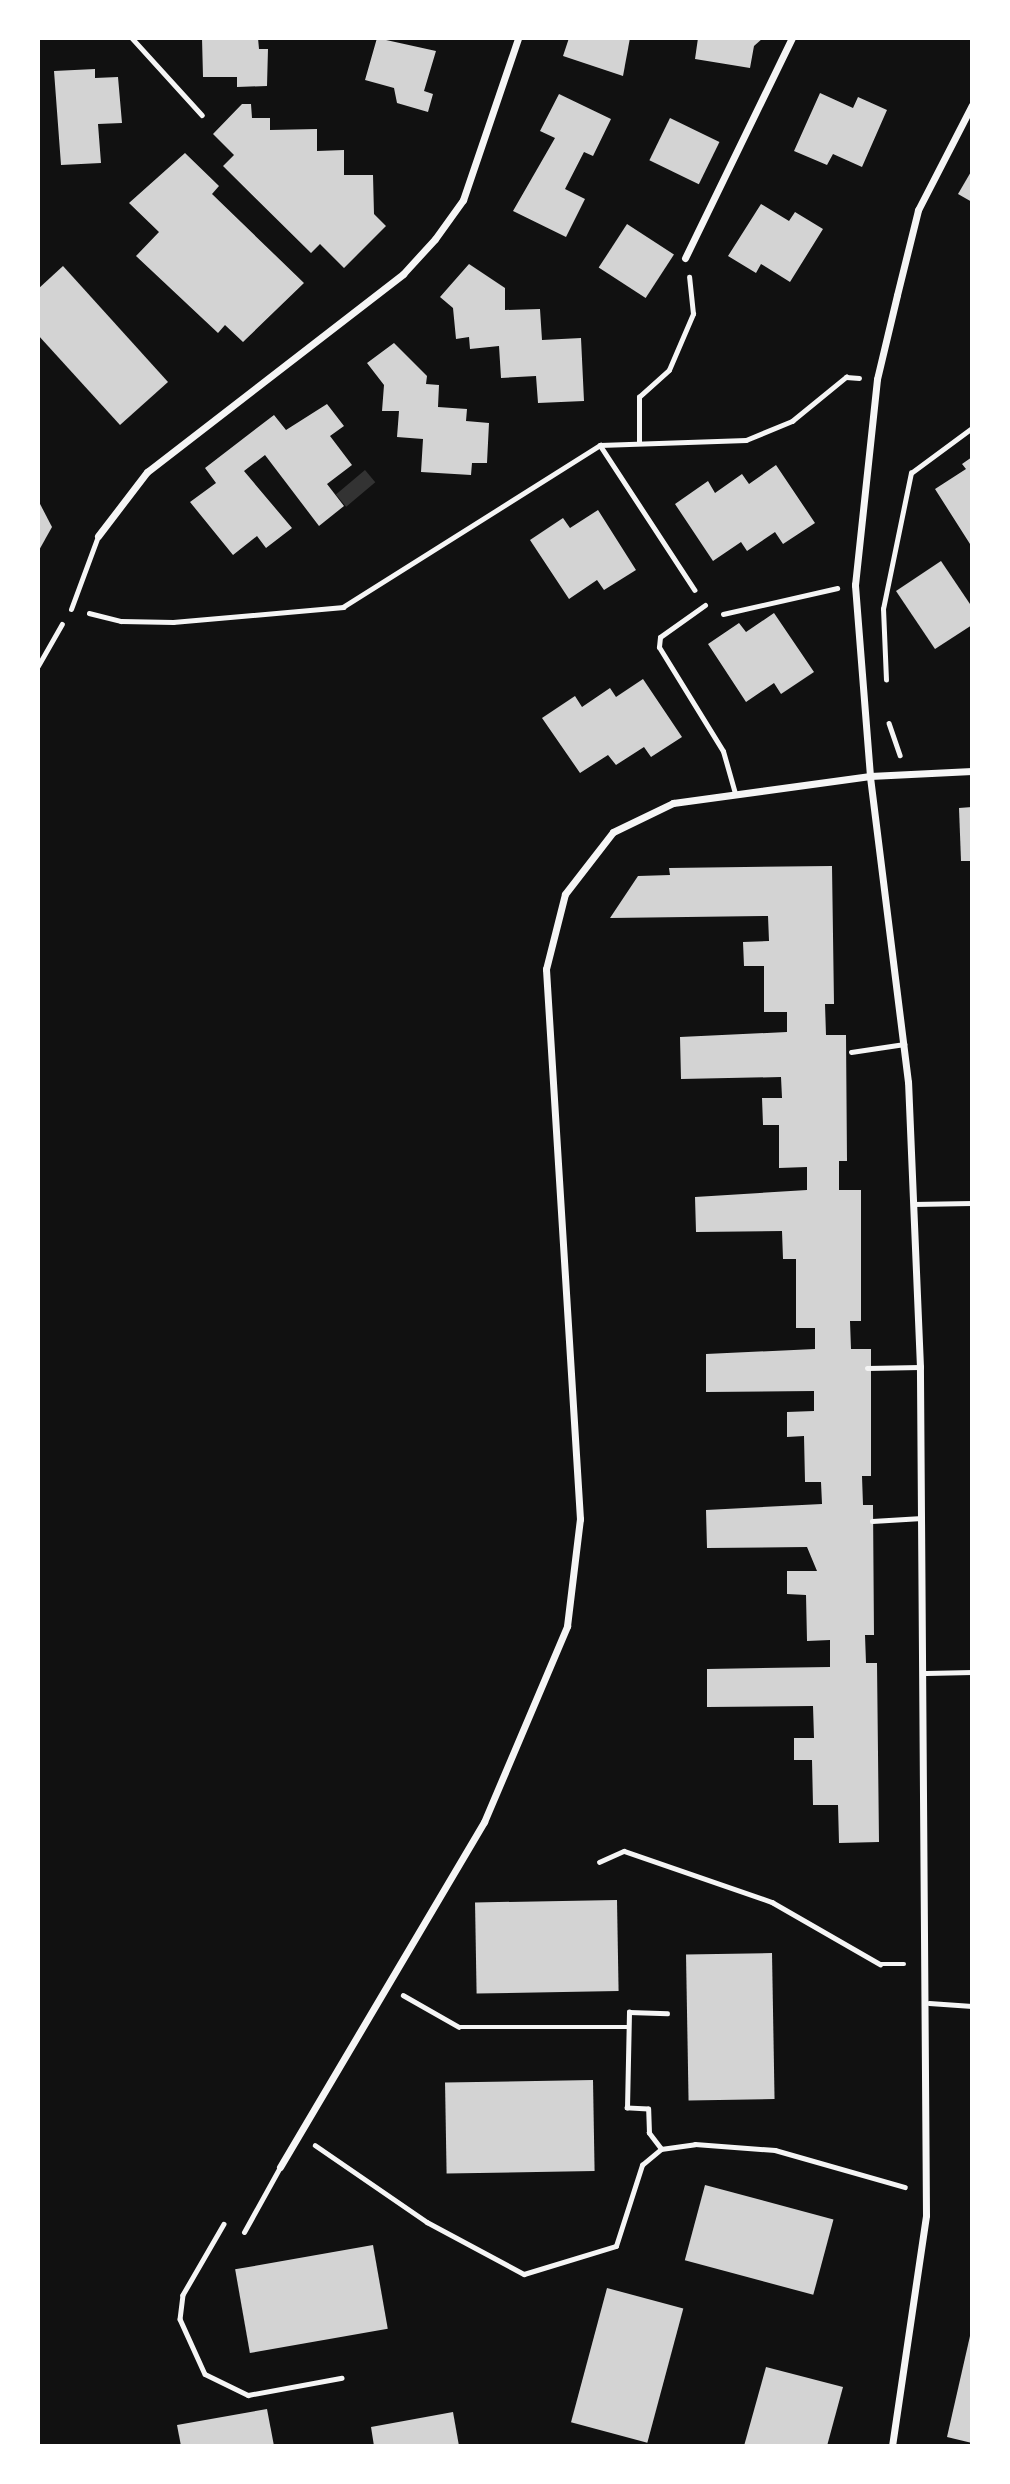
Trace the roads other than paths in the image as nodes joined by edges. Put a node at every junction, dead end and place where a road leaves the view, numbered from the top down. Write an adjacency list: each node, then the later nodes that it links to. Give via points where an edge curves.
1 (518, 38): 5 (street, via 463,200 435,239 403,274 147,472)
2 (792, 38): 4 (street)
3 (971, 106): 9 (street, via 918,210 877,379 855,585)
4 (685, 258)
5 (98, 536): 7 (lane)
6 (705, 606): 10 (lane, via 660,637 659,647 723,751)
7 (71, 609)
8 (971, 771): 9 (street)
9 (870, 776): 10 (street); 11 (street)
10 (735, 793): 23 (street, via 673,803 613,832 580,867 551,933 546,969 580,1553 554,1671 484,1822)
11 (904, 1044): 12 (lane); 14 (street)
12 (851, 1052)
13 (971, 1203): 14 (lane)
14 (913, 1204): 15 (street)
15 (920, 1367): 16 (lane); 17 (street)
16 (867, 1368)
17 (922, 1518): 18 (lane); 20 (street)
18 (872, 1521)
19 (971, 1672): 20 (lane)
20 (926, 1673): 21 (street)
21 (929, 2003): 22 (lane); 25 (street, via 927,2191)
22 (971, 2006)
23 (280, 2167): 24 (lane)
24 (244, 2232)
25 (892, 2445)

